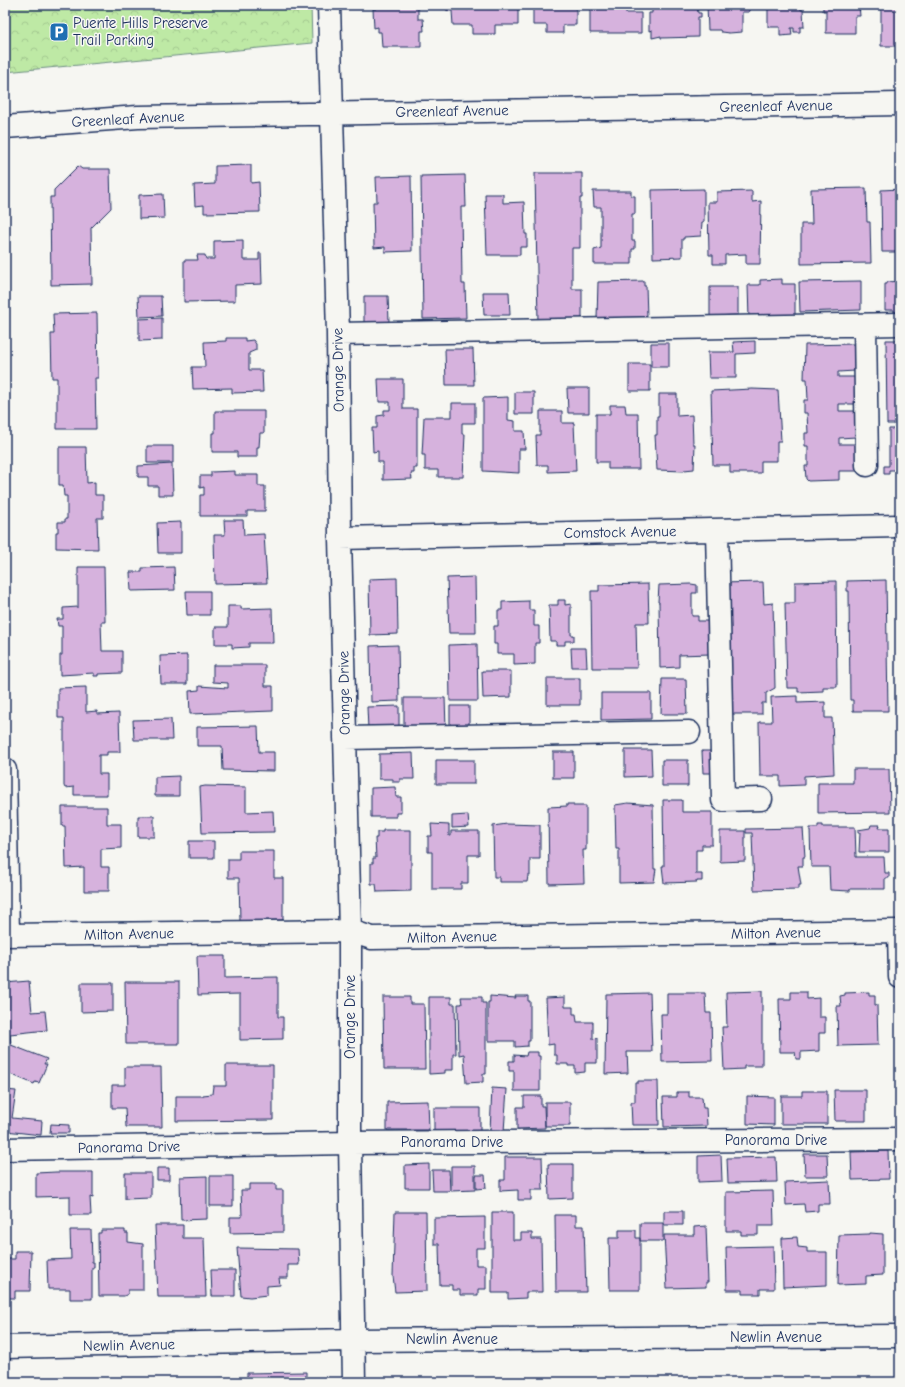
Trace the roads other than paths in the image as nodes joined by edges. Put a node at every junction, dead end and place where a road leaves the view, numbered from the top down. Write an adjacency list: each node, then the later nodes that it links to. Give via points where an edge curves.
1 (329, 5): 3 (street, Orange Drive)
2 (900, 104): 3 (street, Greenleaf Avenue)
3 (330, 113): 4 (street, Greenleaf Avenue, via 138,117); 7 (street, Orange Drive)
4 (5, 127)
5 (900, 324): 6 (street)
6 (865, 325): 7 (street); 8 (street)
7 (338, 334): 11 (street, Orange Drive)
8 (867, 465)
9 (900, 526): 10 (street, Comstock Avenue)
10 (718, 530): 11 (street, Comstock Avenue); 15 (street, via 724,800)
11 (340, 538): 13 (street, Orange Drive)
12 (688, 732): 13 (street)
13 (345, 738): 16 (street, Orange Drive)
14 (5, 770): 18 (street)
15 (761, 799)
16 (350, 931): 17 (street, Milton Avenue, via 372,938); 18 (street, Milton Avenue); 21 (street, Orange Drive)
17 (900, 931): 19 (street)
18 (7, 935)
19 (900, 977)
20 (900, 1139): 21 (street, Panorama Drive)
21 (350, 1143): 22 (street, Panorama Drive); 24 (street, Orange Drive)
22 (5, 1149)
23 (900, 1336): 24 (street, Newlin Avenue)
24 (354, 1340): 25 (street, Newlin Avenue); 26 (street, Orange Drive)
25 (5, 1347)
26 (354, 1382)

